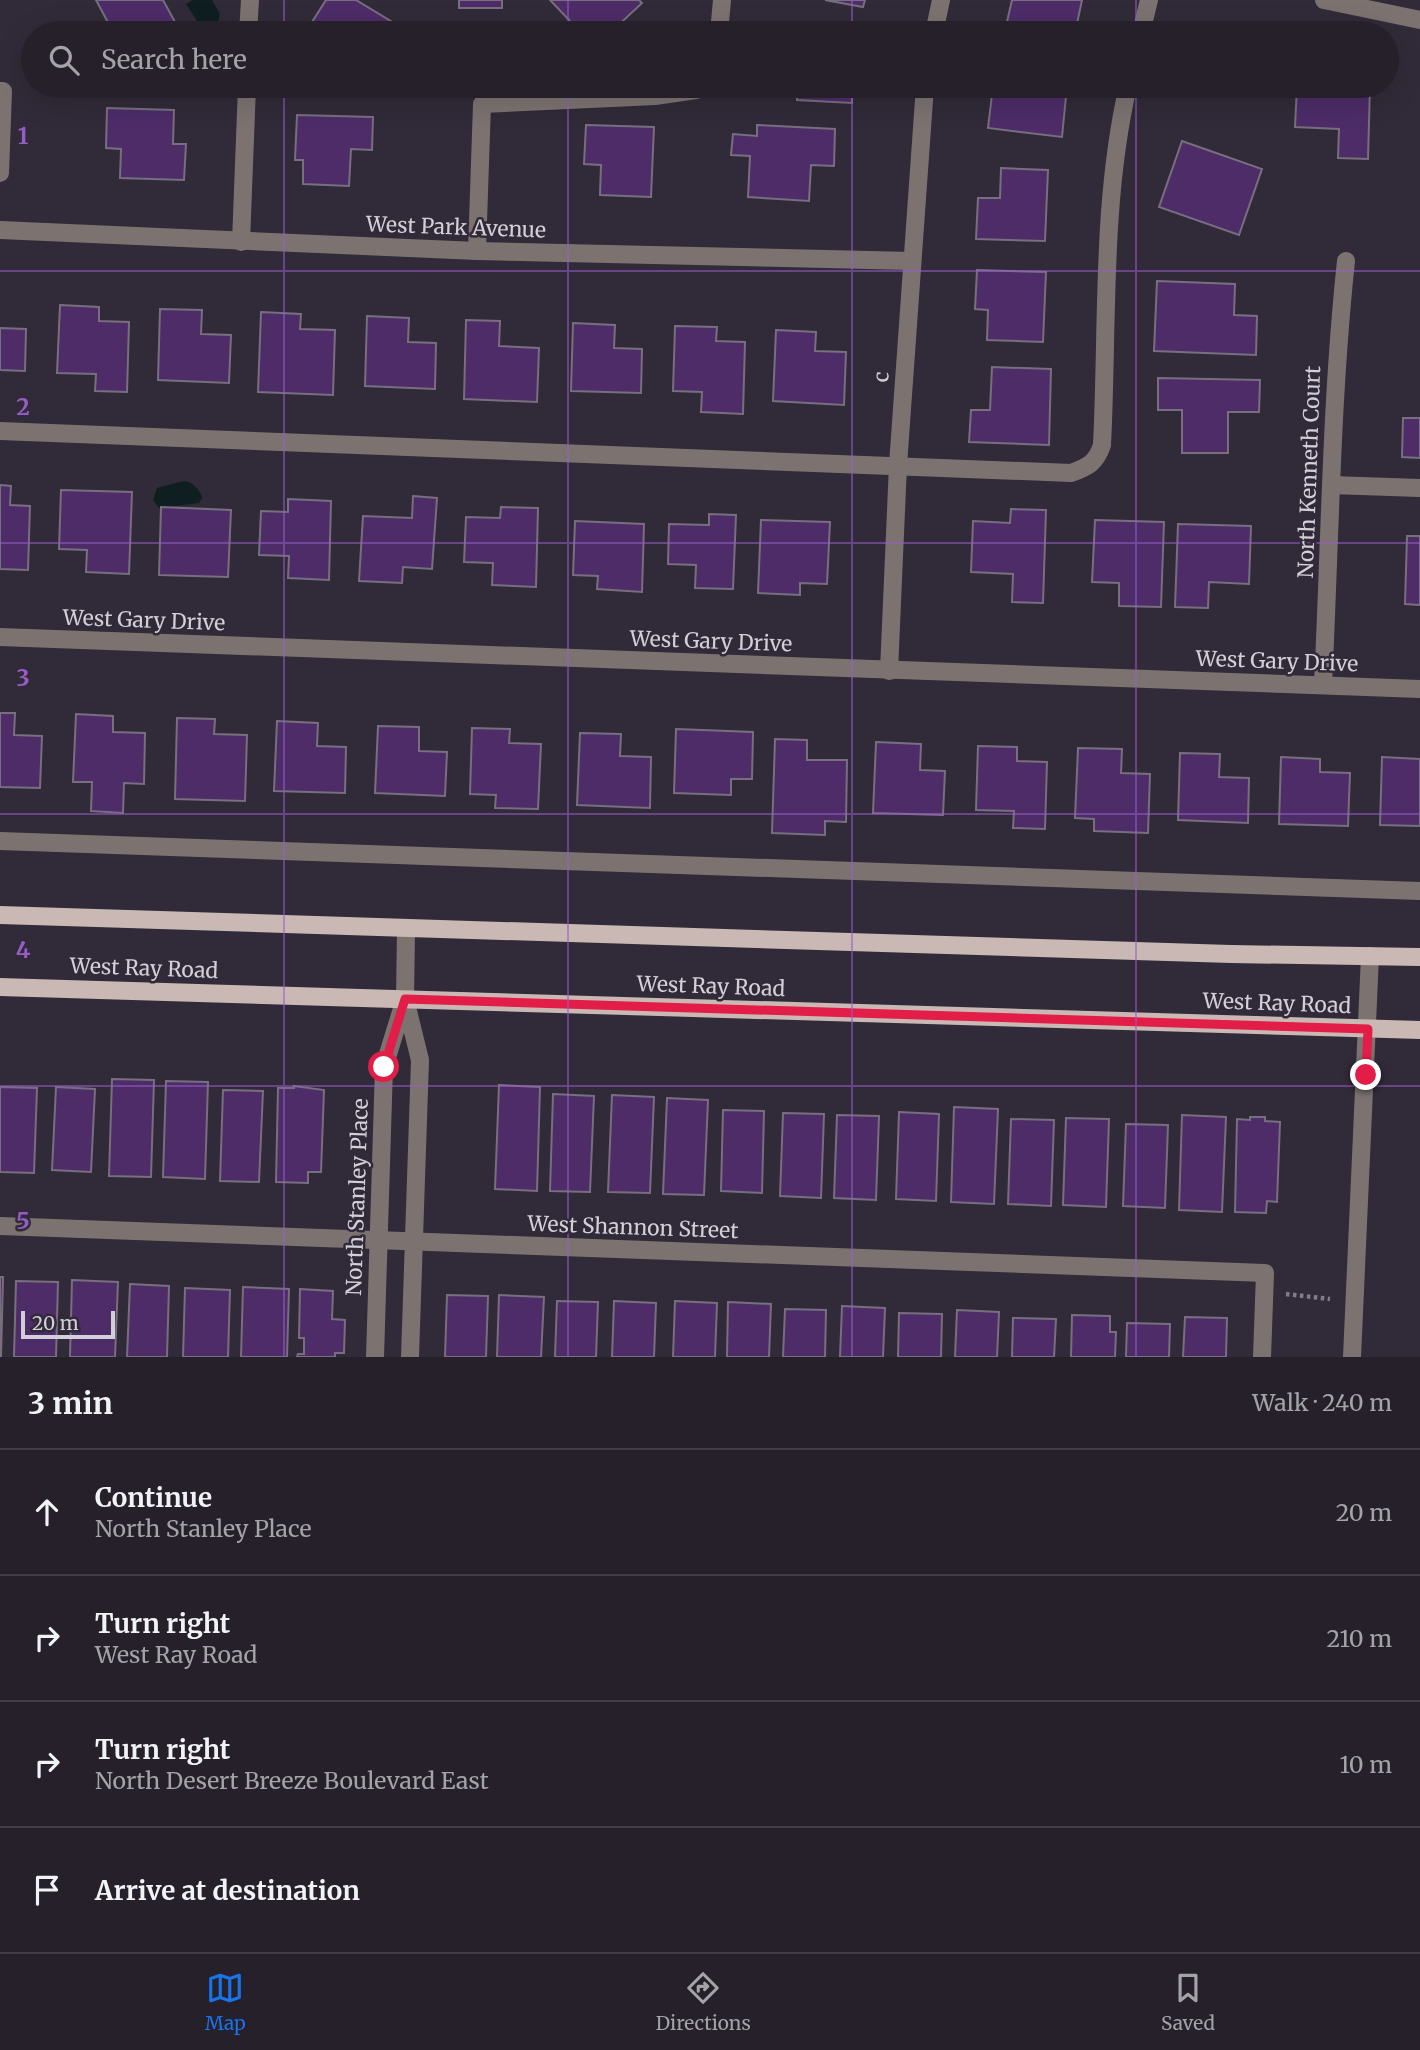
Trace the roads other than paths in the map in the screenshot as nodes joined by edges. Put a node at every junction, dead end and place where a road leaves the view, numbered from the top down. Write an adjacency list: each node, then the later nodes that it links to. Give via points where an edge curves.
1 (250, 0): 7 (street)
2 (722, 0): 8 (street)
3 (941, 0): 9 (street)
4 (1149, 0): 10 (street)
5 (1324, 0): 6 (street)
6 (1420, 20)
7 (249, 21)
8 (720, 21)
9 (937, 21)
10 (1144, 21)
11 (1, 91): 16 (street)
12 (247, 98): 18 (street)
13 (612, 98): 19 (street, via 482,104)
14 (924, 98): 20 (street, c)
15 (1125, 98): 23 (street, via 1116,141 1102,445 1097,460 1071,473)
16 (0, 173)
17 (0, 230): 18 (street, West Park Avenue)
18 (241, 242): 19 (street, West Park Avenue)
19 (477, 251): 20 (street, West Park Avenue)
20 (912, 261): 23 (street, c)
21 (1346, 261): 24 (street, North Kenneth Court, via 1337,342)
22 (0, 431): 23 (street)
23 (898, 465): 27 (street, c)
24 (1331, 485): 25 (street); 28 (street, North Kenneth Court)
25 (1420, 488)
26 (0, 637): 27 (street, West Gary Drive)
27 (889, 671): 28 (street, West Gary Drive)
28 (1323, 684): 29 (street, West Gary Drive)
29 (1420, 689)
30 (0, 841): 31 (street)
31 (1420, 891)
32 (0, 915): 33 (main road)
33 (406, 929): 34 (main road); 37 (street, North Stanley Place)
34 (1370, 956): 35 (main road); 38 (street)
35 (1420, 957)
36 (0, 987): 37 (main road, West Ray Road)
37 (405, 999): 38 (main road, West Ray Road); 41 (street, North Stanley Place, via 384,1067); 42 (street, North Stanley Place, via 420,1060)
38 (1368, 1029): 39 (main road, West Ray Road); 46 (street)
39 (1420, 1030)
40 (0, 1226): 41 (street, West Shannon Street)
41 (378, 1240): 42 (street, West Shannon Street); 43 (street, North Stanley Place)
42 (414, 1242): 44 (street, North Stanley Place); 45 (street, West Shannon Street, via 1265,1273)
43 (375, 1357)
44 (410, 1357)
45 (1262, 1357)
46 (1352, 1357)

